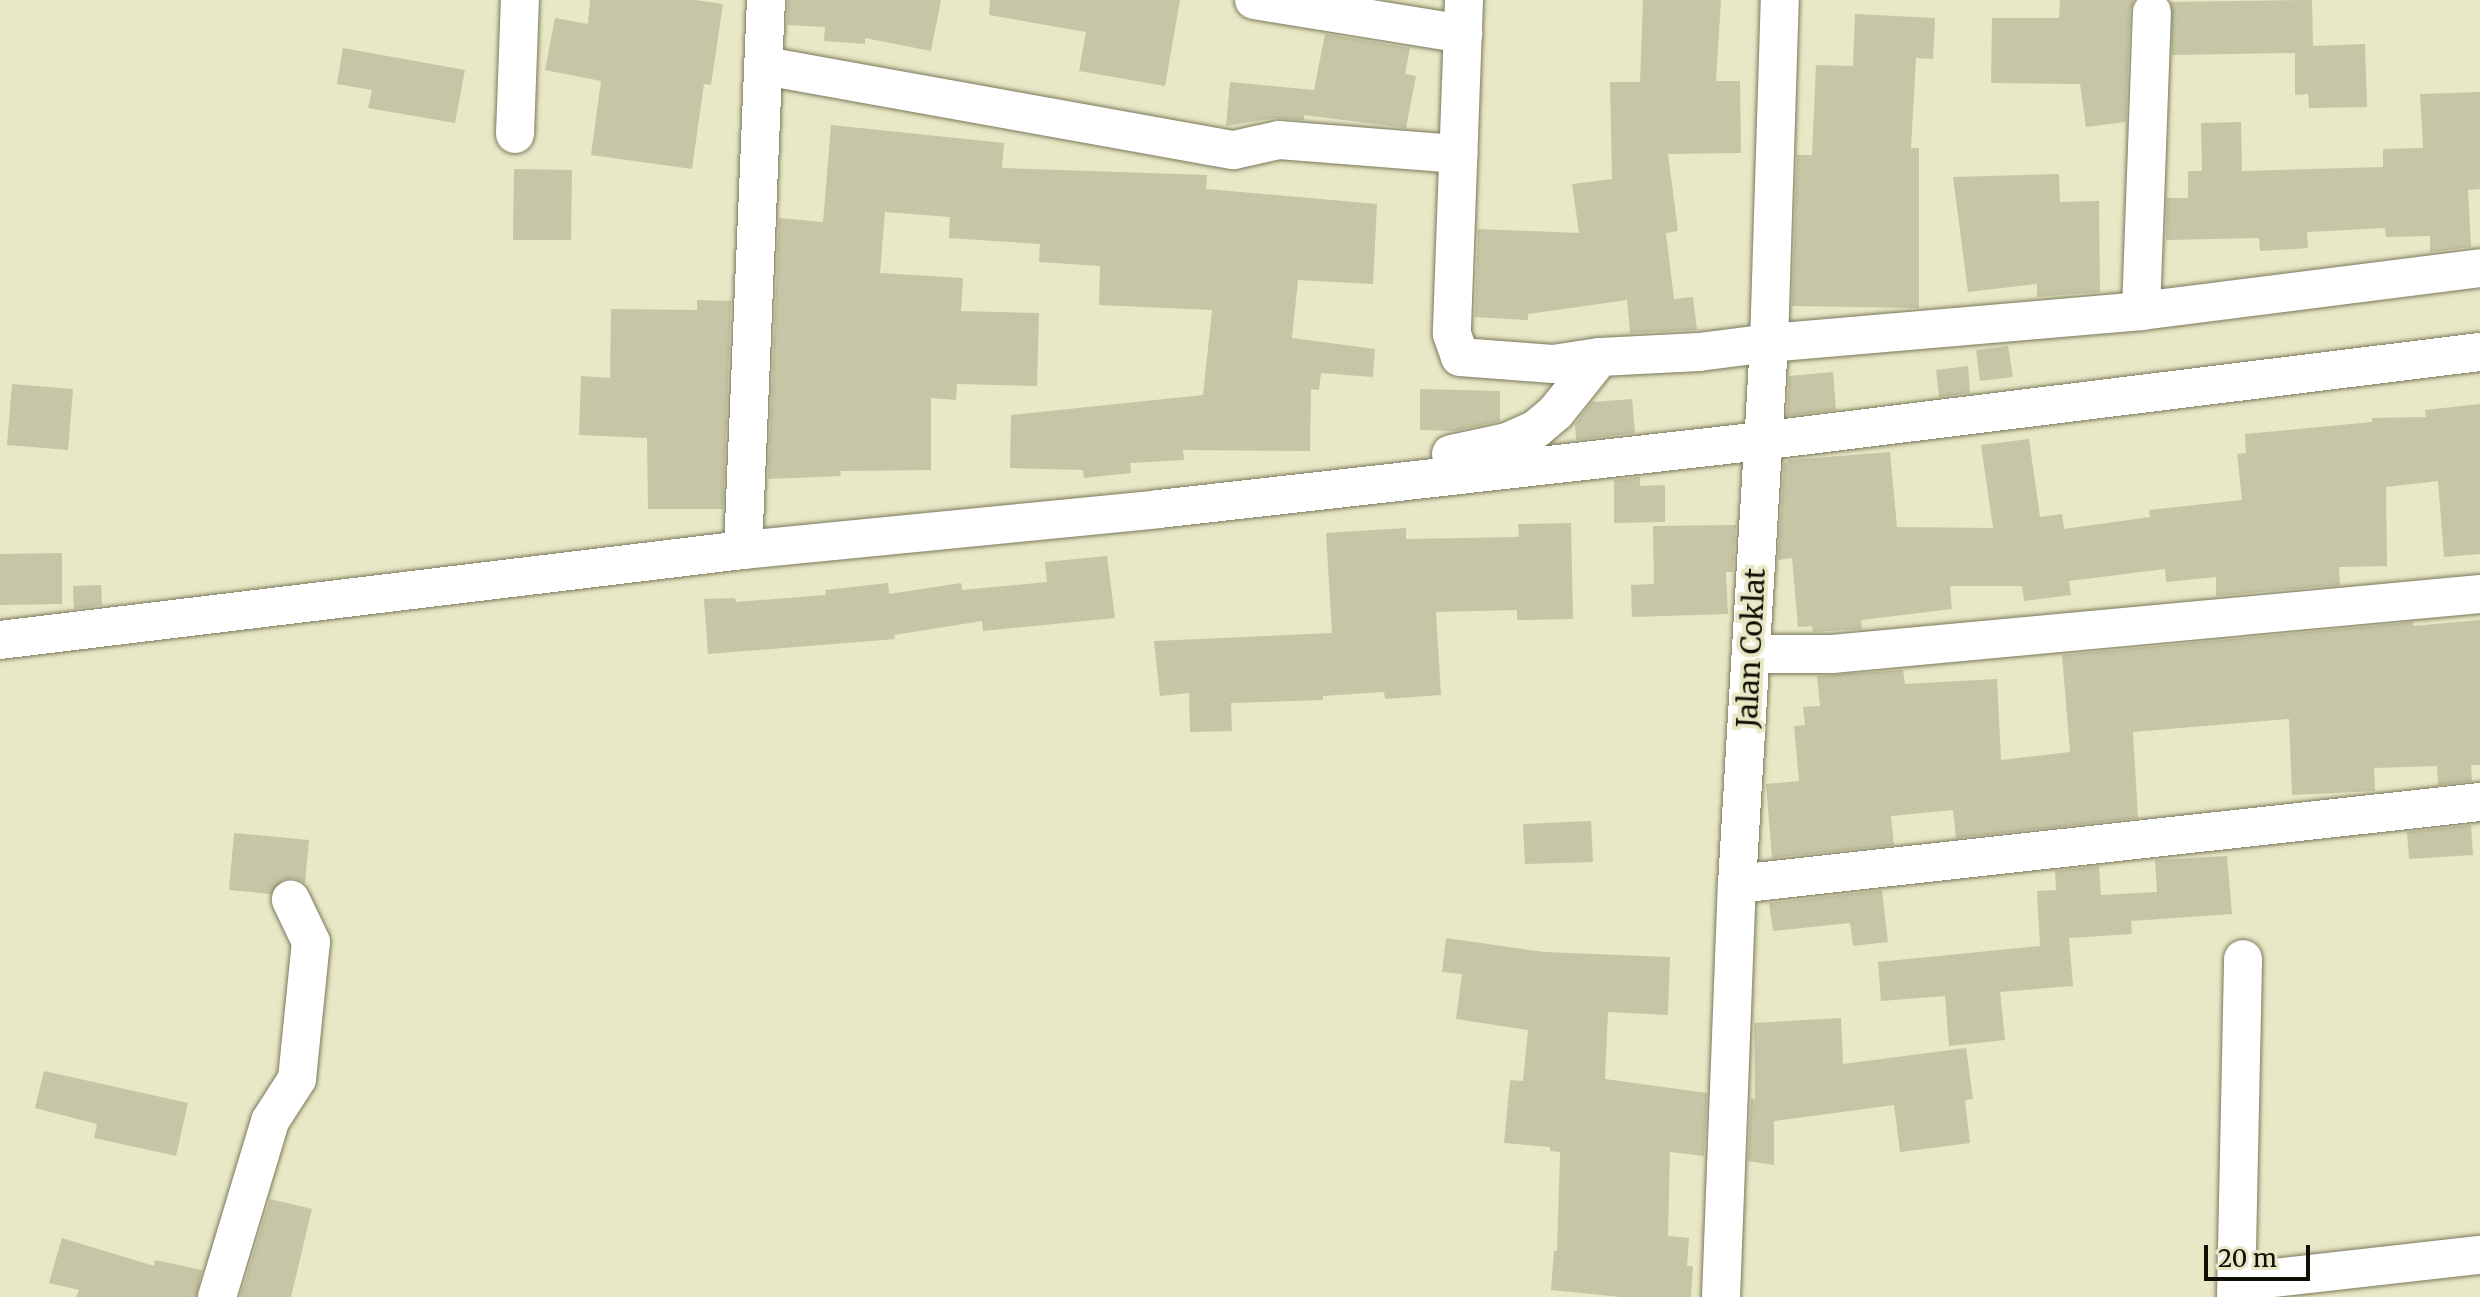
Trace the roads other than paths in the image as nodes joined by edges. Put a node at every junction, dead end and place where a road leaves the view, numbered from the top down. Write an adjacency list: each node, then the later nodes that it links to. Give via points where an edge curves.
1 (520, 0): 8 (street)
2 (766, 0): 7 (street)
3 (1254, 0): 6 (street)
4 (1780, 0): 12 (street, Jalan Coklat)
5 (2152, 12): 11 (street)
6 (1464, 17): 9 (street)
7 (765, 66): 9 (street, via 1234,150 1279,140); 17 (street)
8 (515, 134)
9 (1458, 154): 14 (street, via 1452,334 1460,357 1553,364)
10 (2480, 268): 11 (street)
11 (2141, 311): 12 (street)
12 (1769, 343): 14 (street); 15 (street, Jalan Coklat)
13 (2480, 352): 15 (street)
14 (1600, 357): 16 (street, via 1556,412 1536,429 1507,442 1449,455 1249,480 1214,487)
15 (1761, 441): 16 (street); 20 (street, Jalan Coklat)
16 (1159, 509): 17 (street)
17 (743, 550): 19 (street)
18 (2480, 594): 20 (street, via 1848,653)
19 (0, 640)
20 (1751, 654): 22 (street, Jalan Coklat)
21 (2480, 802): 22 (street)
22 (1737, 884): 28 (street, Jalan Coklat)
23 (291, 900): 27 (street, via 311,942 297,1079 270,1121)
24 (2243, 959): 26 (street)
25 (2480, 1255): 26 (street)
26 (2237, 1290)
27 (217, 1297)
28 (1721, 1297)

